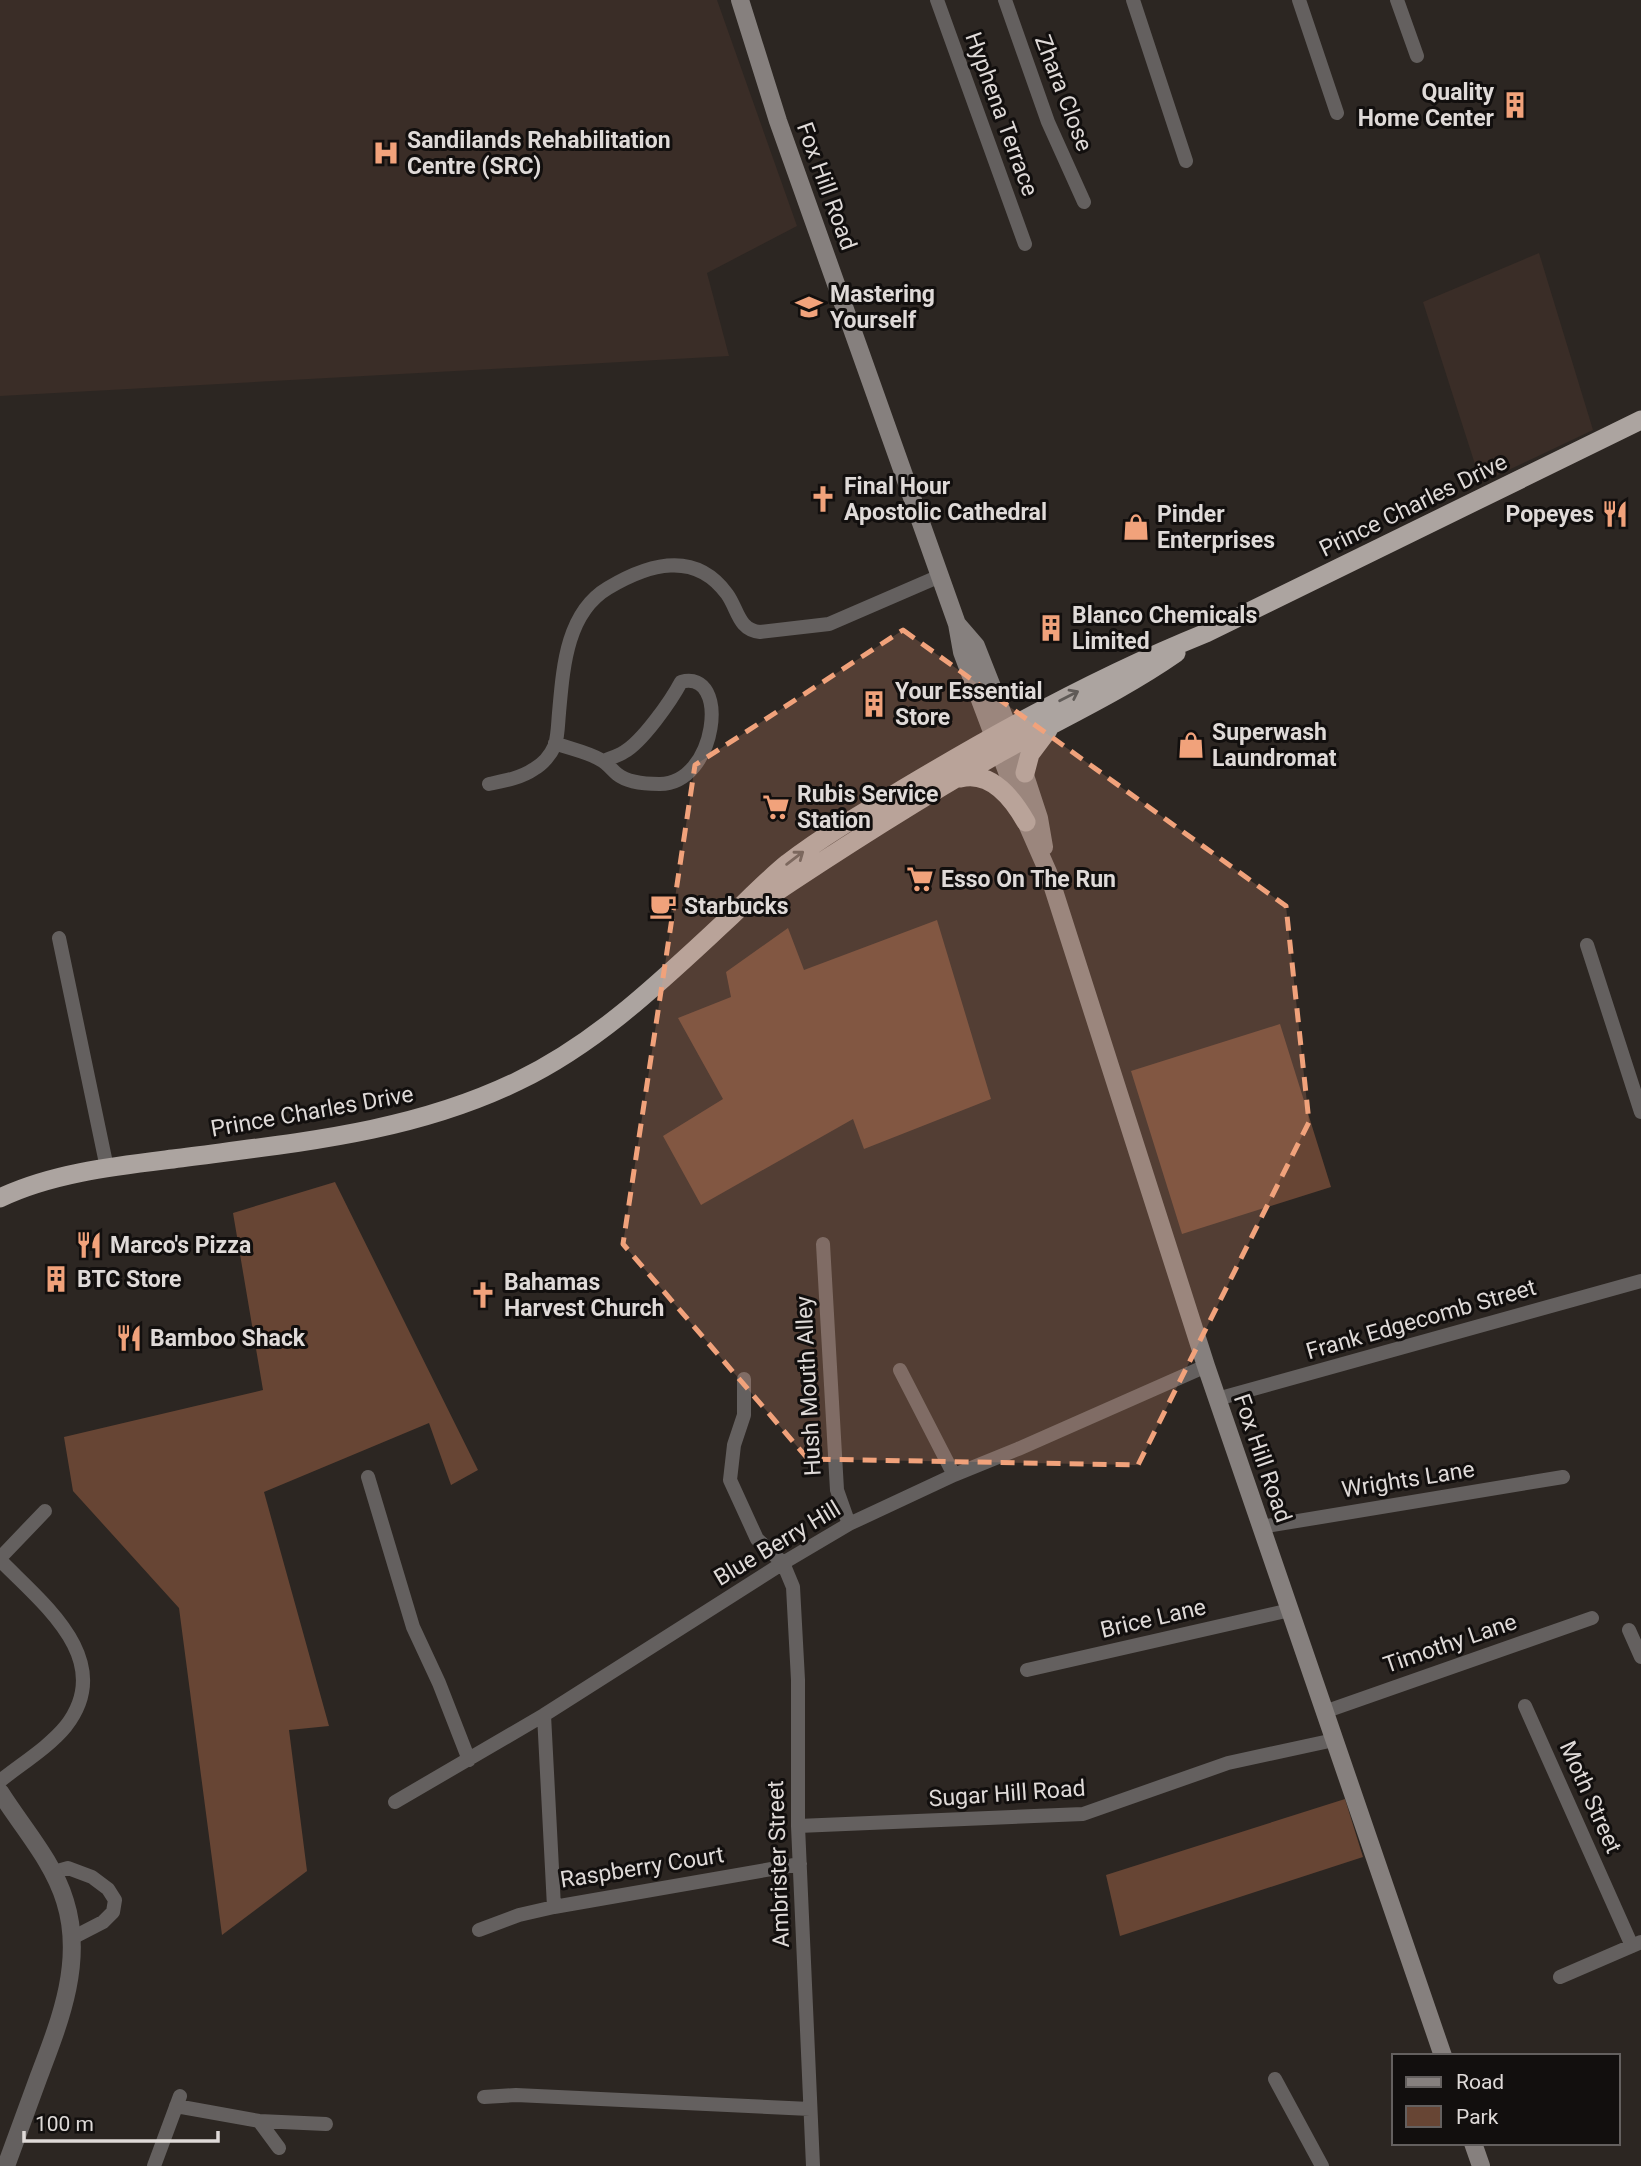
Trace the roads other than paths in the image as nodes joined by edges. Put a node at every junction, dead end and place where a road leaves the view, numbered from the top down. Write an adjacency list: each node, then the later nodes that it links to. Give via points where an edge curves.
1 (740, 0): 13 (main road, Fox Hill Road, via 778,121)
2 (937, 0): 11 (street, Hyphena Terrace)
3 (1005, 0): 10 (street, Zhara Close, via 1048,122)
4 (1133, 0): 9 (street)
5 (1300, 0): 8 (street)
6 (1397, 0): 7 (street)
7 (1417, 56)
8 (1337, 113)
9 (1186, 161)
10 (1084, 202)
11 (1025, 244)
12 (1641, 420): 14 (highway, Prince Charles Drive)
13 (940, 576): 16 (main road, Fox Hill Road, via 957,624 976,646); 17 (street, via 829,624 760,632 742,624 728,595 697,569 668,565 624,579 601,592 571,635)
14 (1206, 633): 15 (highway, Prince Charles Drive, via 1148,673); 16 (highway, Prince Charles Drive, one-way to 14, via 1138,660)
15 (1056, 722): 16 (highway, Prince Charles Drive); 19 (highway, via 1041,736)
16 (1005, 740): 19 (main road, Fox Hill Road); 20 (highway, Prince Charles Drive); 22 (main road, Fox Hill Road); 24 (highway, Prince Charles Drive, one-way to 16, via 785,866 832,831)
17 (555, 743): 18 (street); 21 (street, via 536,768)
18 (603, 761): 18 (street, via 634,745 681,682 698,682 706,691 713,725 697,763 685,777 662,785 635,782 621,777)
19 (1025, 773): 23 (main road, Fox Hill Road, via 1039,817)
20 (955, 779): 22 (highway, via 974,776 994,784 1015,802); 24 (highway, Prince Charles Drive)
21 (489, 784)
22 (1026, 822): 23 (main road, Fox Hill Road)
23 (1048, 872): 32 (main road, Fox Hill Road)
24 (708, 937): 28 (highway, Prince Charles Drive, via 626,1012 579,1047 481,1097 394,1126)
25 (59, 938): 28 (street)
26 (1587, 945): 27 (street)
27 (1641, 1112)
28 (107, 1168): 29 (highway, Prince Charles Drive)
29 (0, 1198)
30 (823, 1244): 40 (street, Hush Mouth Alley, via 836,1490)
31 (1640, 1284): 35 (street, Frank Edgecomb Street)
32 (1206, 1366): 35 (main road, Fox Hill Road); 36 (street, Blue Berry Hill)
33 (900, 1370): 36 (street)
34 (744, 1380): 43 (street, via 744,1415 730,1480 757,1539)
35 (1217, 1399): 41 (main road, Fox Hill Road)
36 (954, 1475): 40 (street, Blue Berry Hill)
37 (368, 1477): 53 (street, via 413,1627)
38 (1563, 1477): 41 (street, Wrights Lane)
39 (45, 1510): 42 (street)
40 (849, 1524): 43 (street, Blue Berry Hill)
41 (1261, 1527): 44 (main road, Fox Hill Road)
42 (0, 1559): 54 (street, via 69,1633 82,1664 83,1680 67,1724)
43 (783, 1563): 51 (street, Blue Berry Hill); 57 (street, Ambrister Street, via 793,1587)
44 (1290, 1610): 48 (street, Brice Lane); 50 (main road, Fox Hill Road)
45 (1592, 1618): 50 (street, Timothy Lane)
46 (1629, 1630): 47 (street)
47 (1641, 1657)
48 (1027, 1670)
49 (1525, 1706): 63 (street, Moth Street)
50 (1324, 1712): 52 (main road, Fox Hill Road)
51 (544, 1715): 53 (street, Blue Berry Hill); 60 (street, Raspberry Court)
52 (1334, 1740): 57 (street, Sugar Hill Road, via 1228,1763 1083,1814); 65 (main road, Fox Hill Road)
53 (469, 1760): 56 (street, Blue Berry Hill)
54 (0, 1781)
55 (0, 1792): 59 (street)
56 (395, 1802)
57 (798, 1826): 58 (street, Ambrister Street)
58 (800, 1864): 60 (street, Raspberry Court); 68 (street, Ambrister Street)
59 (54, 1872): 62 (street, via 66,1902); 62 (street, via 68,1868 92,1877 114,1900 113,1912 103,1922)
60 (554, 1907): 61 (street)
61 (479, 1930)
62 (72, 1938): 74 (street, via 72,1967 60,2021)
63 (1636, 1944): 64 (street)
64 (1560, 1976)
65 (1442, 2054)
66 (1275, 2078): 77 (street)
67 (484, 2097): 68 (street)
68 (810, 2109): 76 (street, Ambrister Street)
69 (259, 2122): 70 (street); 72 (street); 75 (street, via 178,2101)
70 (326, 2124)
71 (1474, 2145): 78 (main road)
72 (279, 2148)
73 (0, 2163): 74 (street)
74 (6, 2166)
75 (154, 2166)
76 (813, 2166)
77 (1322, 2166)
78 (1481, 2166)

